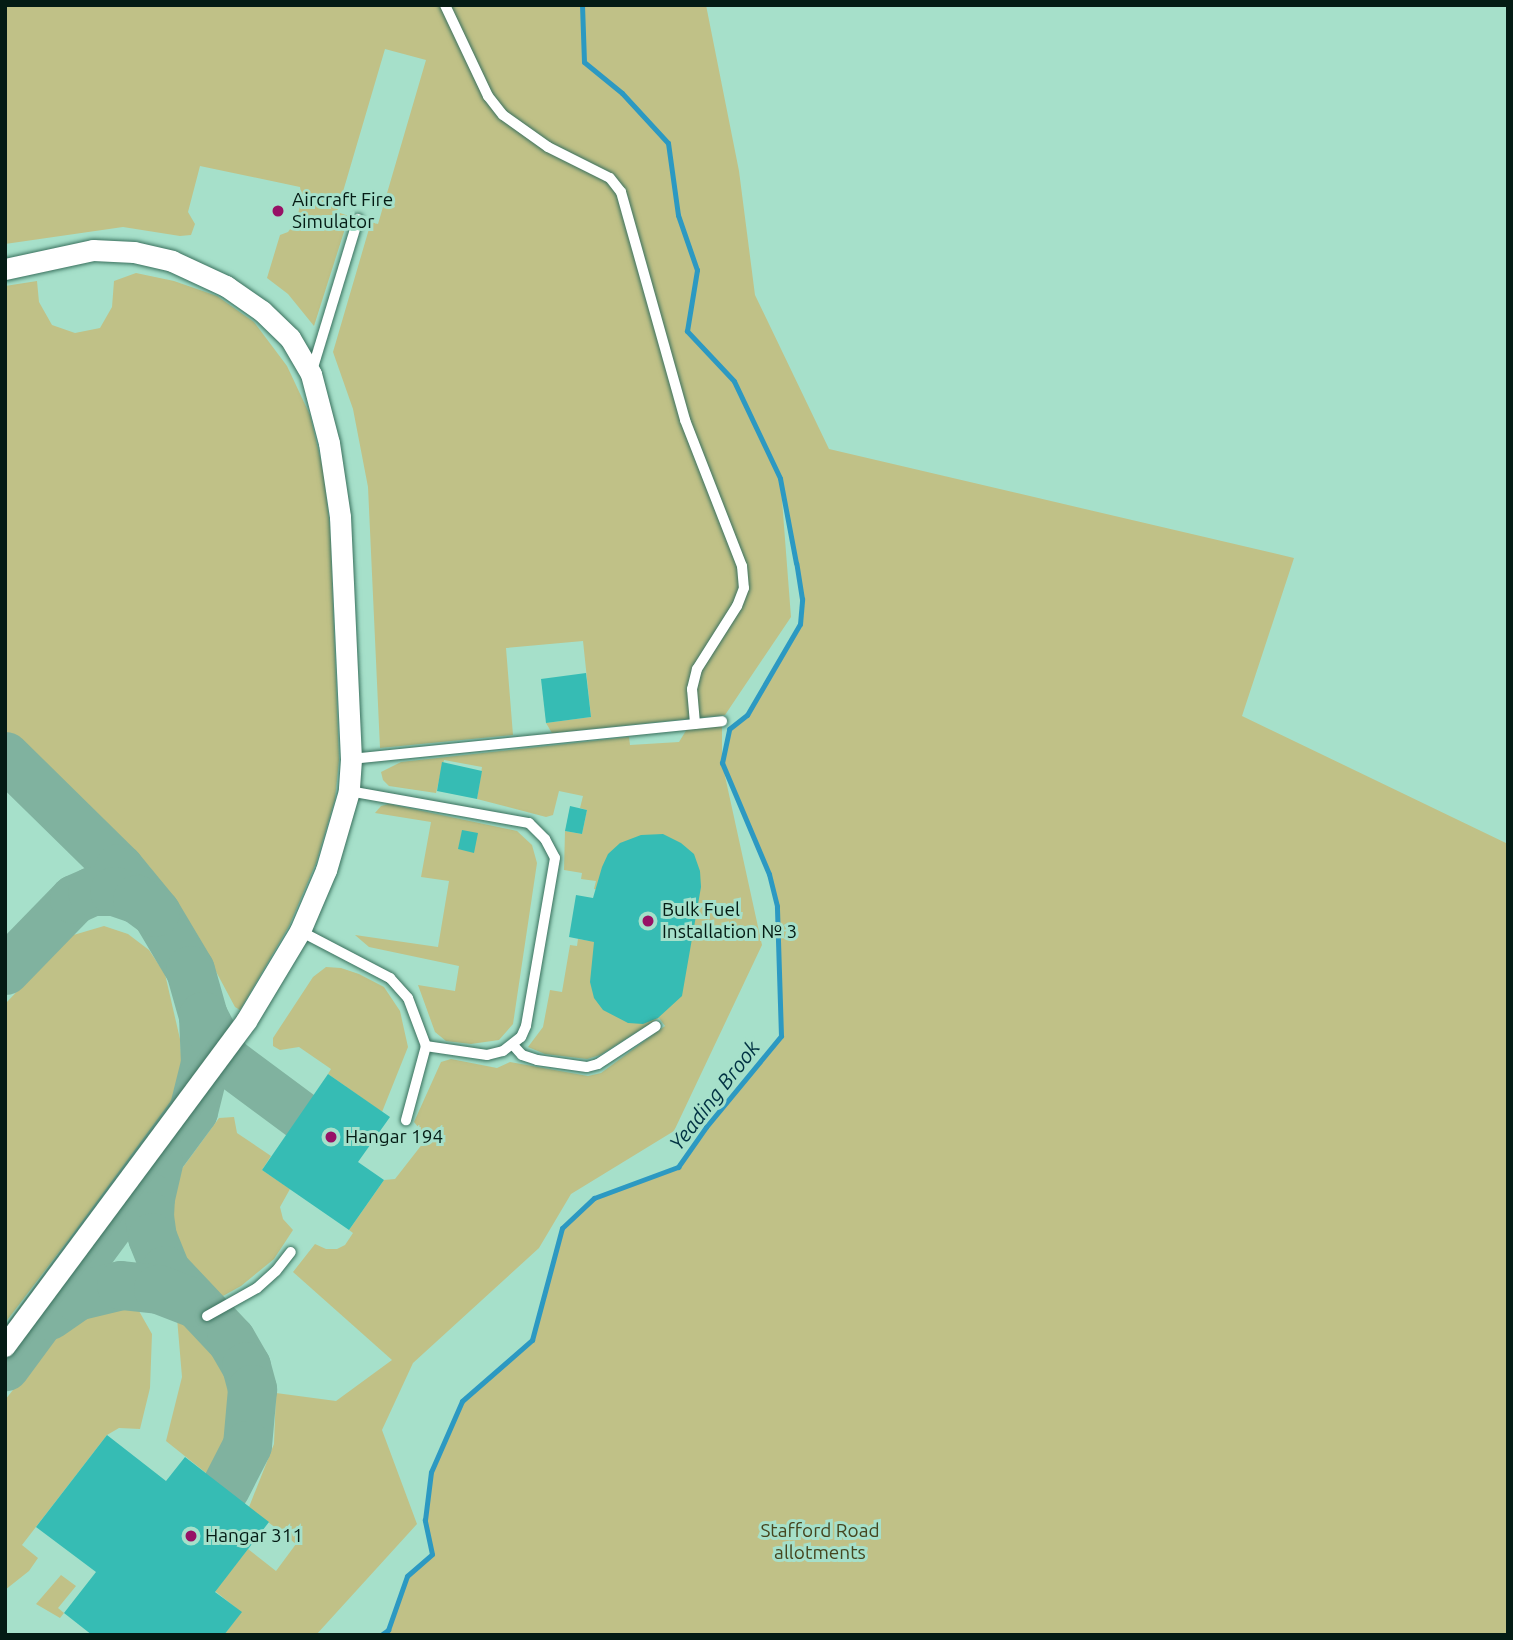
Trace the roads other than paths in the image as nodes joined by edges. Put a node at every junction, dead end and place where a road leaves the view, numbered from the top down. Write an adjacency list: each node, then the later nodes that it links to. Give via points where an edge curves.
1 (445, 5): 6 (lane, via 488,96 503,115 548,147 610,178 621,191 685,420 742,566 744,588 737,606 696,669 692,689)
2 (358, 219): 4 (lane)
3 (5, 269): 4 (street, via 93,250 134,252 172,261 226,286 262,311 290,338)
4 (311, 374): 7 (street, via 329,443 340,517)
5 (722, 721): 6 (lane)
6 (695, 724): 7 (lane)
7 (351, 759): 8 (street)
8 (349, 791): 9 (street, via 326,870); 11 (lane, via 529,823 545,839 555,858 526,1026)
9 (300, 931): 12 (lane, via 400,986); 16 (street, via 246,1021)
10 (656, 1026): 11 (lane, via 587,1067 537,1060 522,1055)
11 (513, 1045): 12 (lane, via 487,1055)
12 (426, 1046): 13 (lane)
13 (406, 1120)
14 (291, 1252): 15 (lane, via 257,1288)
15 (207, 1316)
16 (5, 1346)

